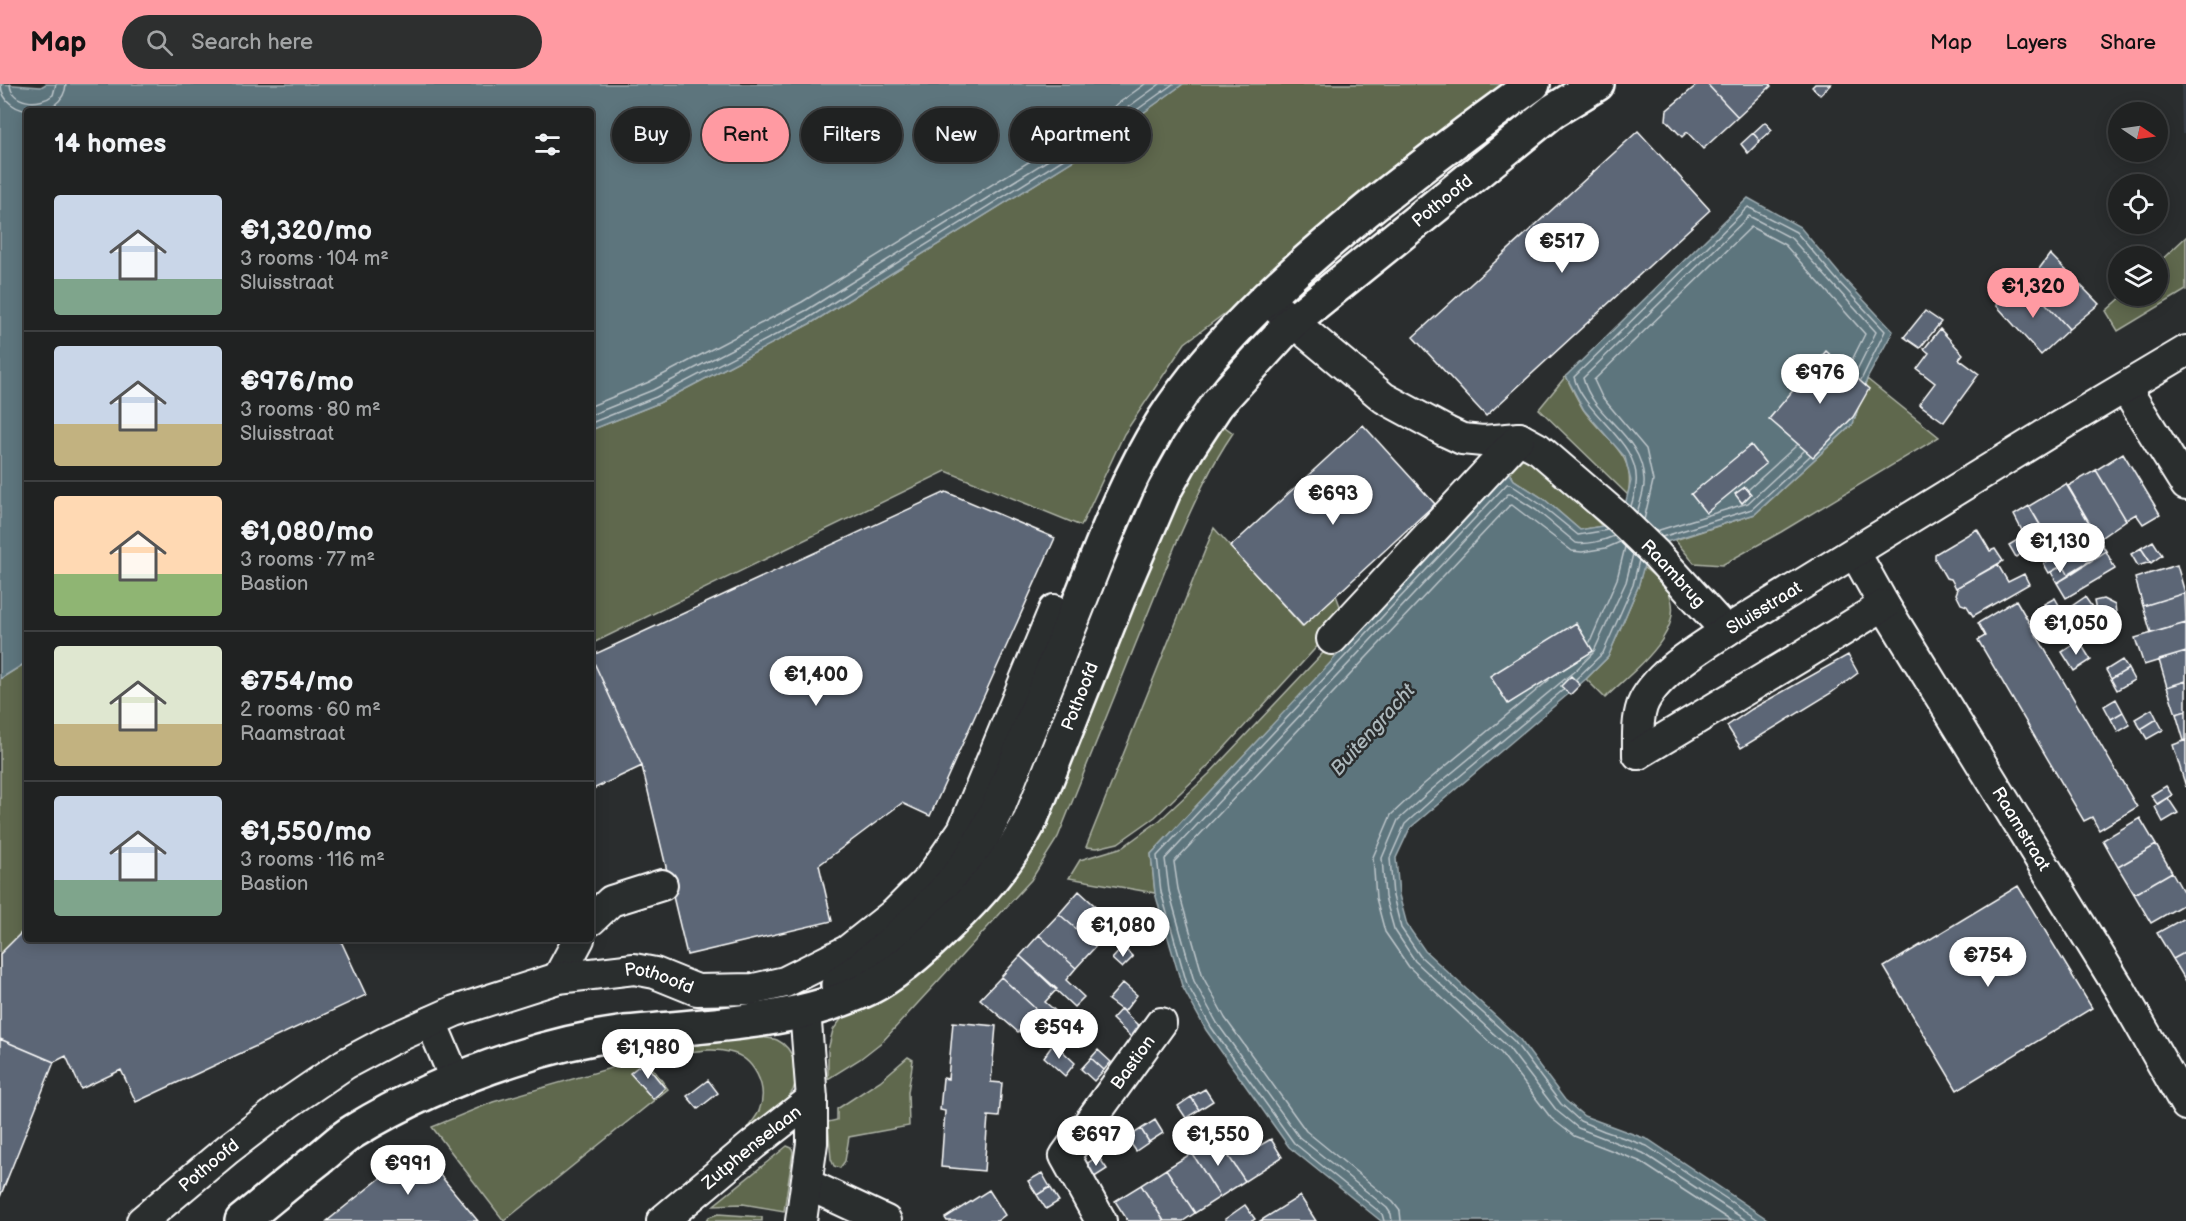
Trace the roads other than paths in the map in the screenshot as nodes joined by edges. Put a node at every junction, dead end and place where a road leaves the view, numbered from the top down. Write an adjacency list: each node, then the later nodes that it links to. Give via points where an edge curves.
1 (1533, 84): 3 (street, Pothoofd, via 1455,140 1330,240)
2 (1597, 84): 4 (street, Pothoofd, via 1553,111)
3 (1266, 299): 4 (street); 18 (street, Pothoofd, via 1192,381 1135,469 997,810 967,863 900,936)
4 (1292, 322): 7 (street, via 1384,398 1447,432 1462,439 1483,441); 18 (street, Pothoofd, via 1217,404 1164,492 1030,821 1010,856 972,902 894,972 849,996)
5 (2186, 351): 6 (street, Sluisstraat)
6 (2126, 388): 8 (street); 9 (street, Sluisstraat)
7 (1519, 438): 12 (street, Raambrug, via 1539,450 1618,518); 13 (street)
8 (2186, 485)
9 (1855, 553): 10 (street, Raamstraat); 12 (street, Sluisstraat)
10 (1884, 605): 12 (street, Sluisstraat, via 1638,754 1642,706 1656,684); 23 (street, Raamstraat, via 2121,991)
11 (1054, 610): 17 (street, Pothoofd, via 963,830 930,879 847,951 785,982 754,988 698,990 634,969)
12 (1726, 631)
13 (1332, 639)
14 (662, 885): 15 (street, via 611,901)
15 (594, 917)
16 (577, 942): 17 (street)
17 (558, 978): 19 (street, Pothoofd)
18 (805, 1010): 21 (street, Pothoofd, via 718,1025 598,1037 514,1059); 22 (street)
19 (431, 1022): 21 (street); 25 (street, Pothoofd, via 345,1064 288,1103)
20 (1161, 1023): 30 (street, Bastion, via 1065,1156)
21 (456, 1081): 26 (street, Pothoofd, via 352,1132)
22 (812, 1099): 24 (street); 27 (street, Zutphenselaan)
23 (2186, 1105)
24 (807, 1184): 28 (street); 29 (street)
25 (142, 1221)
26 (242, 1221)
27 (662, 1221)
28 (801, 1221)
29 (886, 1221)
30 (1101, 1221)

